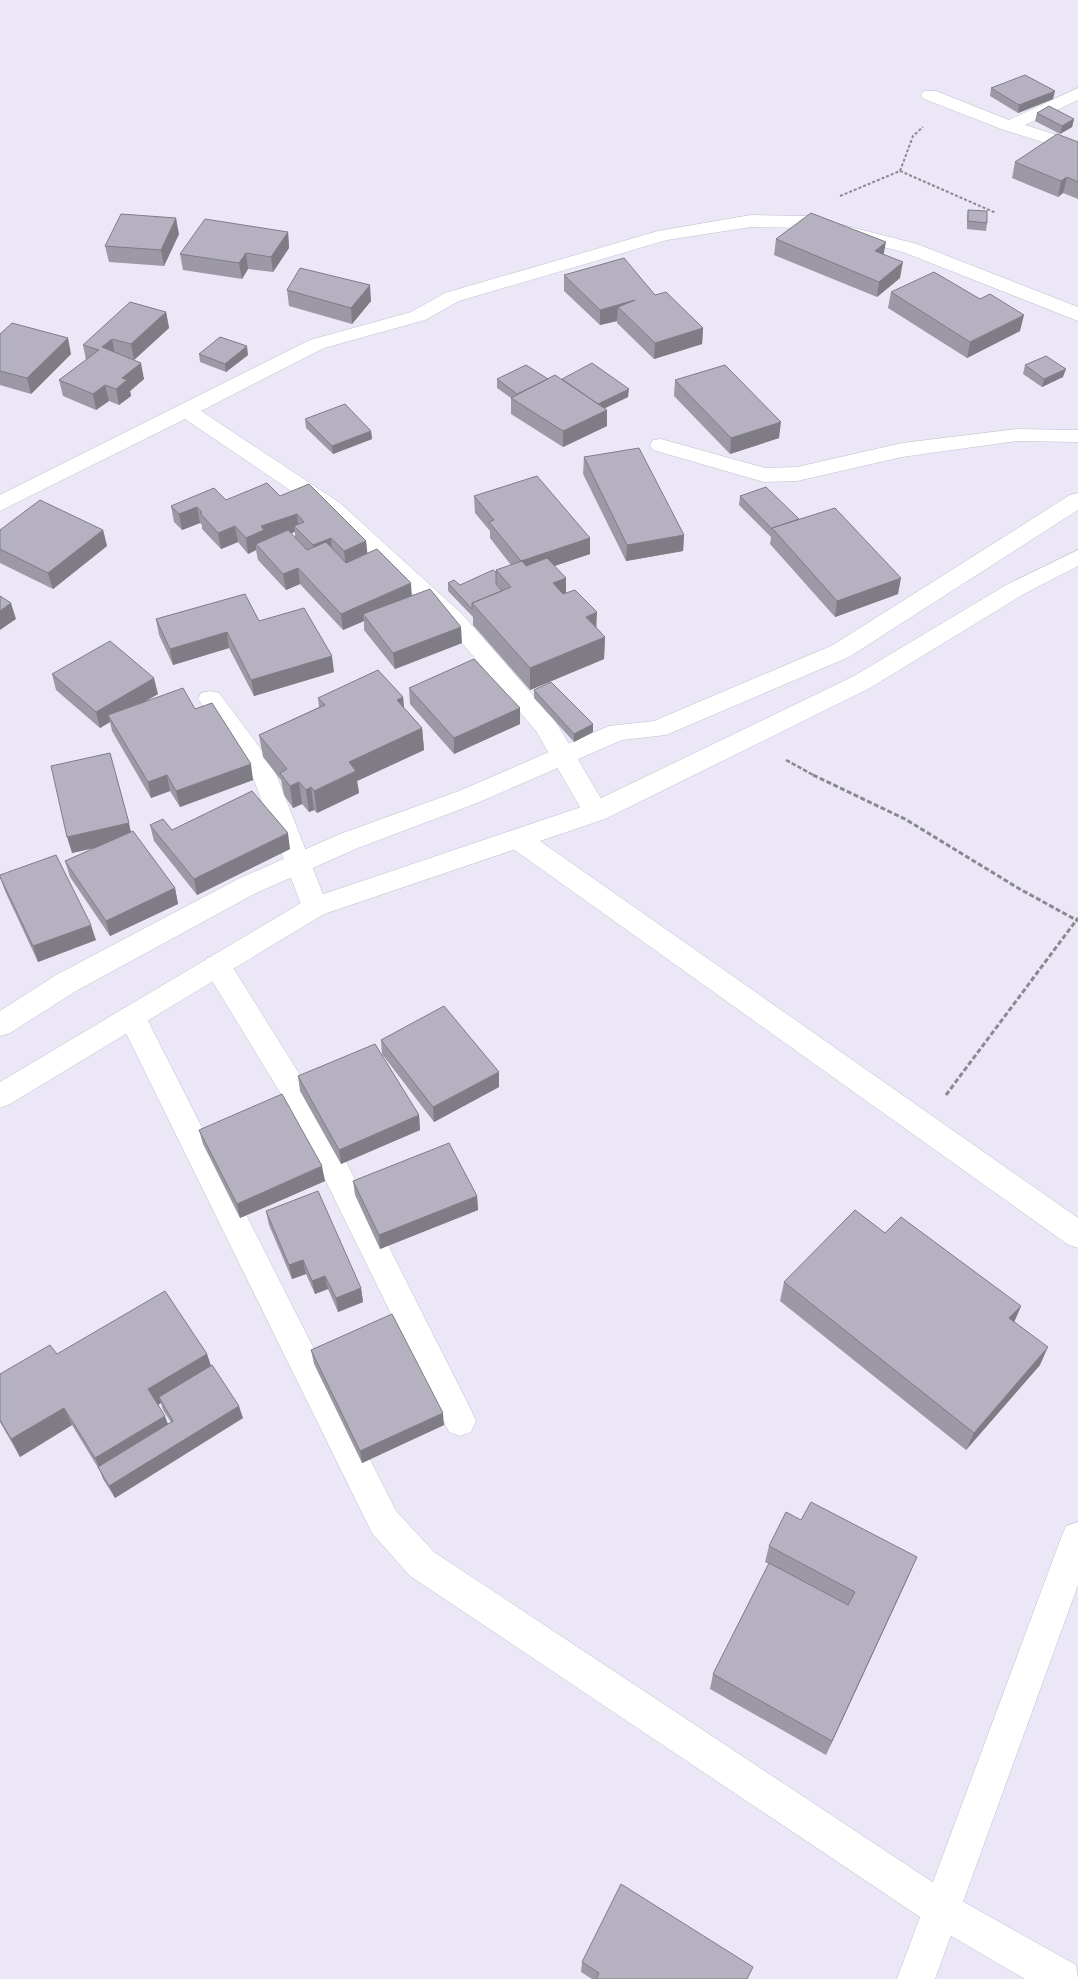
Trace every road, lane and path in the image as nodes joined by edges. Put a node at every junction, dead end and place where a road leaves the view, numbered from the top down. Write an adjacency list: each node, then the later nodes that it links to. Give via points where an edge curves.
1 (1078, 93): 4 (street)
2 (930, 94): 3 (street)
3 (953, 104): 4 (street); 6 (path, via 913,136)
4 (1010, 126): 5 (street)
5 (1078, 148)
6 (900, 171): 7 (path); 8 (path, via 830,201)
7 (996, 213)
8 (808, 222): 9 (street, via 910,248); 10 (street, via 751,222 665,234 452,297 418,316 317,344)
9 (1078, 315)
10 (185, 410): 14 (street); 18 (street, via 332,508 397,567 455,620 545,725)
11 (1078, 436): 12 (street, via 1017,435 902,450 797,474 764,475)
12 (661, 445)
13 (1078, 500): 18 (street, via 841,651 657,729 618,732)
14 (0, 504)
15 (1078, 557): 17 (street, via 1014,590 862,682)
16 (210, 699): 21 (street, via 260,764)
17 (750, 737): 19 (street); 23 (path, via 808,774 920,827 1018,889)
18 (564, 755): 19 (street); 21 (street, via 468,797)
19 (596, 812): 20 (street)
20 (518, 839): 22 (street); 28 (street)
21 (299, 863): 22 (street); 26 (street, via 144,939)
22 (315, 906): 24 (street)
23 (1077, 920): 28 (path)
24 (217, 966): 25 (street); 30 (street, via 303,1104)
25 (132, 1017): 27 (street); 32 (street, via 384,1522 422,1564)
26 (0, 1025)
27 (0, 1096)
28 (924, 1126): 29 (street)
29 (1078, 1235)
30 (460, 1421)
31 (1078, 1538): 32 (street)
32 (942, 1910): 33 (street); 34 (street)
33 (916, 1979)
34 (1062, 1979)

